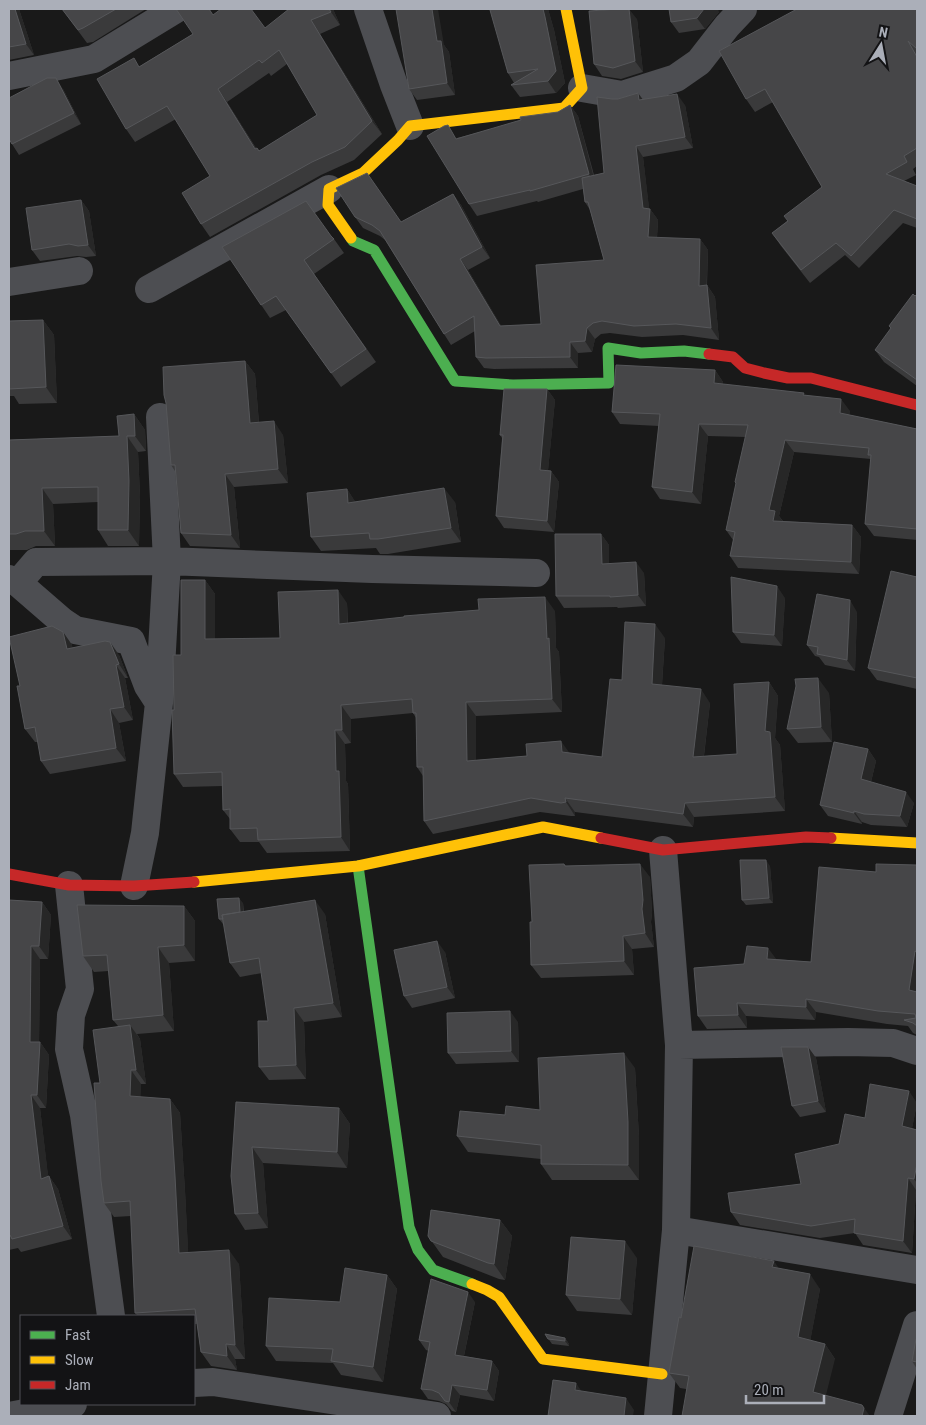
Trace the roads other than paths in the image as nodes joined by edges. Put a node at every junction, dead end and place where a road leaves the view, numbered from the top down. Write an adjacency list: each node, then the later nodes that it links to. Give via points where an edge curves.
1 (176, 9): 5 (street, via 94,59)
2 (368, 9): 7 (street)
3 (566, 9): 6 (street)
4 (743, 9): 6 (street, via 699,62 676,78 622,95)
5 (9, 76)
6 (582, 88): 7 (street, via 564,108)
7 (410, 126): 8 (street, via 363,172)
8 (329, 189): 11 (street); 12 (street, via 328,206 353,241 374,250 455,381 479,385 609,383 608,348 641,353 684,351 732,357 745,368 764,373 811,378)
9 (79, 271): 10 (street)
10 (9, 282)
11 (149, 288)
12 (917, 405)
13 (160, 417): 14 (street)
14 (167, 561): 15 (street); 16 (street, via 36,562); 17 (street)
15 (536, 573)
16 (14, 581): 17 (street, via 75,630 132,641 148,686)
17 (159, 703): 23 (street, via 145,833)
18 (917, 843): 19 (street, via 806,837)
19 (663, 850): 20 (street, via 543,827); 24 (street)
20 (358, 866): 23 (street); 30 (street, via 409,1227 418,1250 433,1270 499,1297 543,1359)
21 (9, 874): 22 (street)
22 (69, 885): 23 (street); 28 (street, via 80,989 71,1015 69,1050 84,1115)
23 (134, 886)
24 (679, 1046): 25 (street, via 848,1042 893,1043); 26 (street)
25 (917, 1051)
26 (676, 1230): 27 (street); 30 (street)
27 (917, 1270)
28 (110, 1315)
29 (917, 1325): 36 (street)
30 (662, 1374): 35 (street)
31 (195, 1383): 34 (street, via 213,1382)
32 (68, 1405): 33 (street)
33 (9, 1416)
34 (437, 1416)
35 (658, 1416)
36 (888, 1416)

